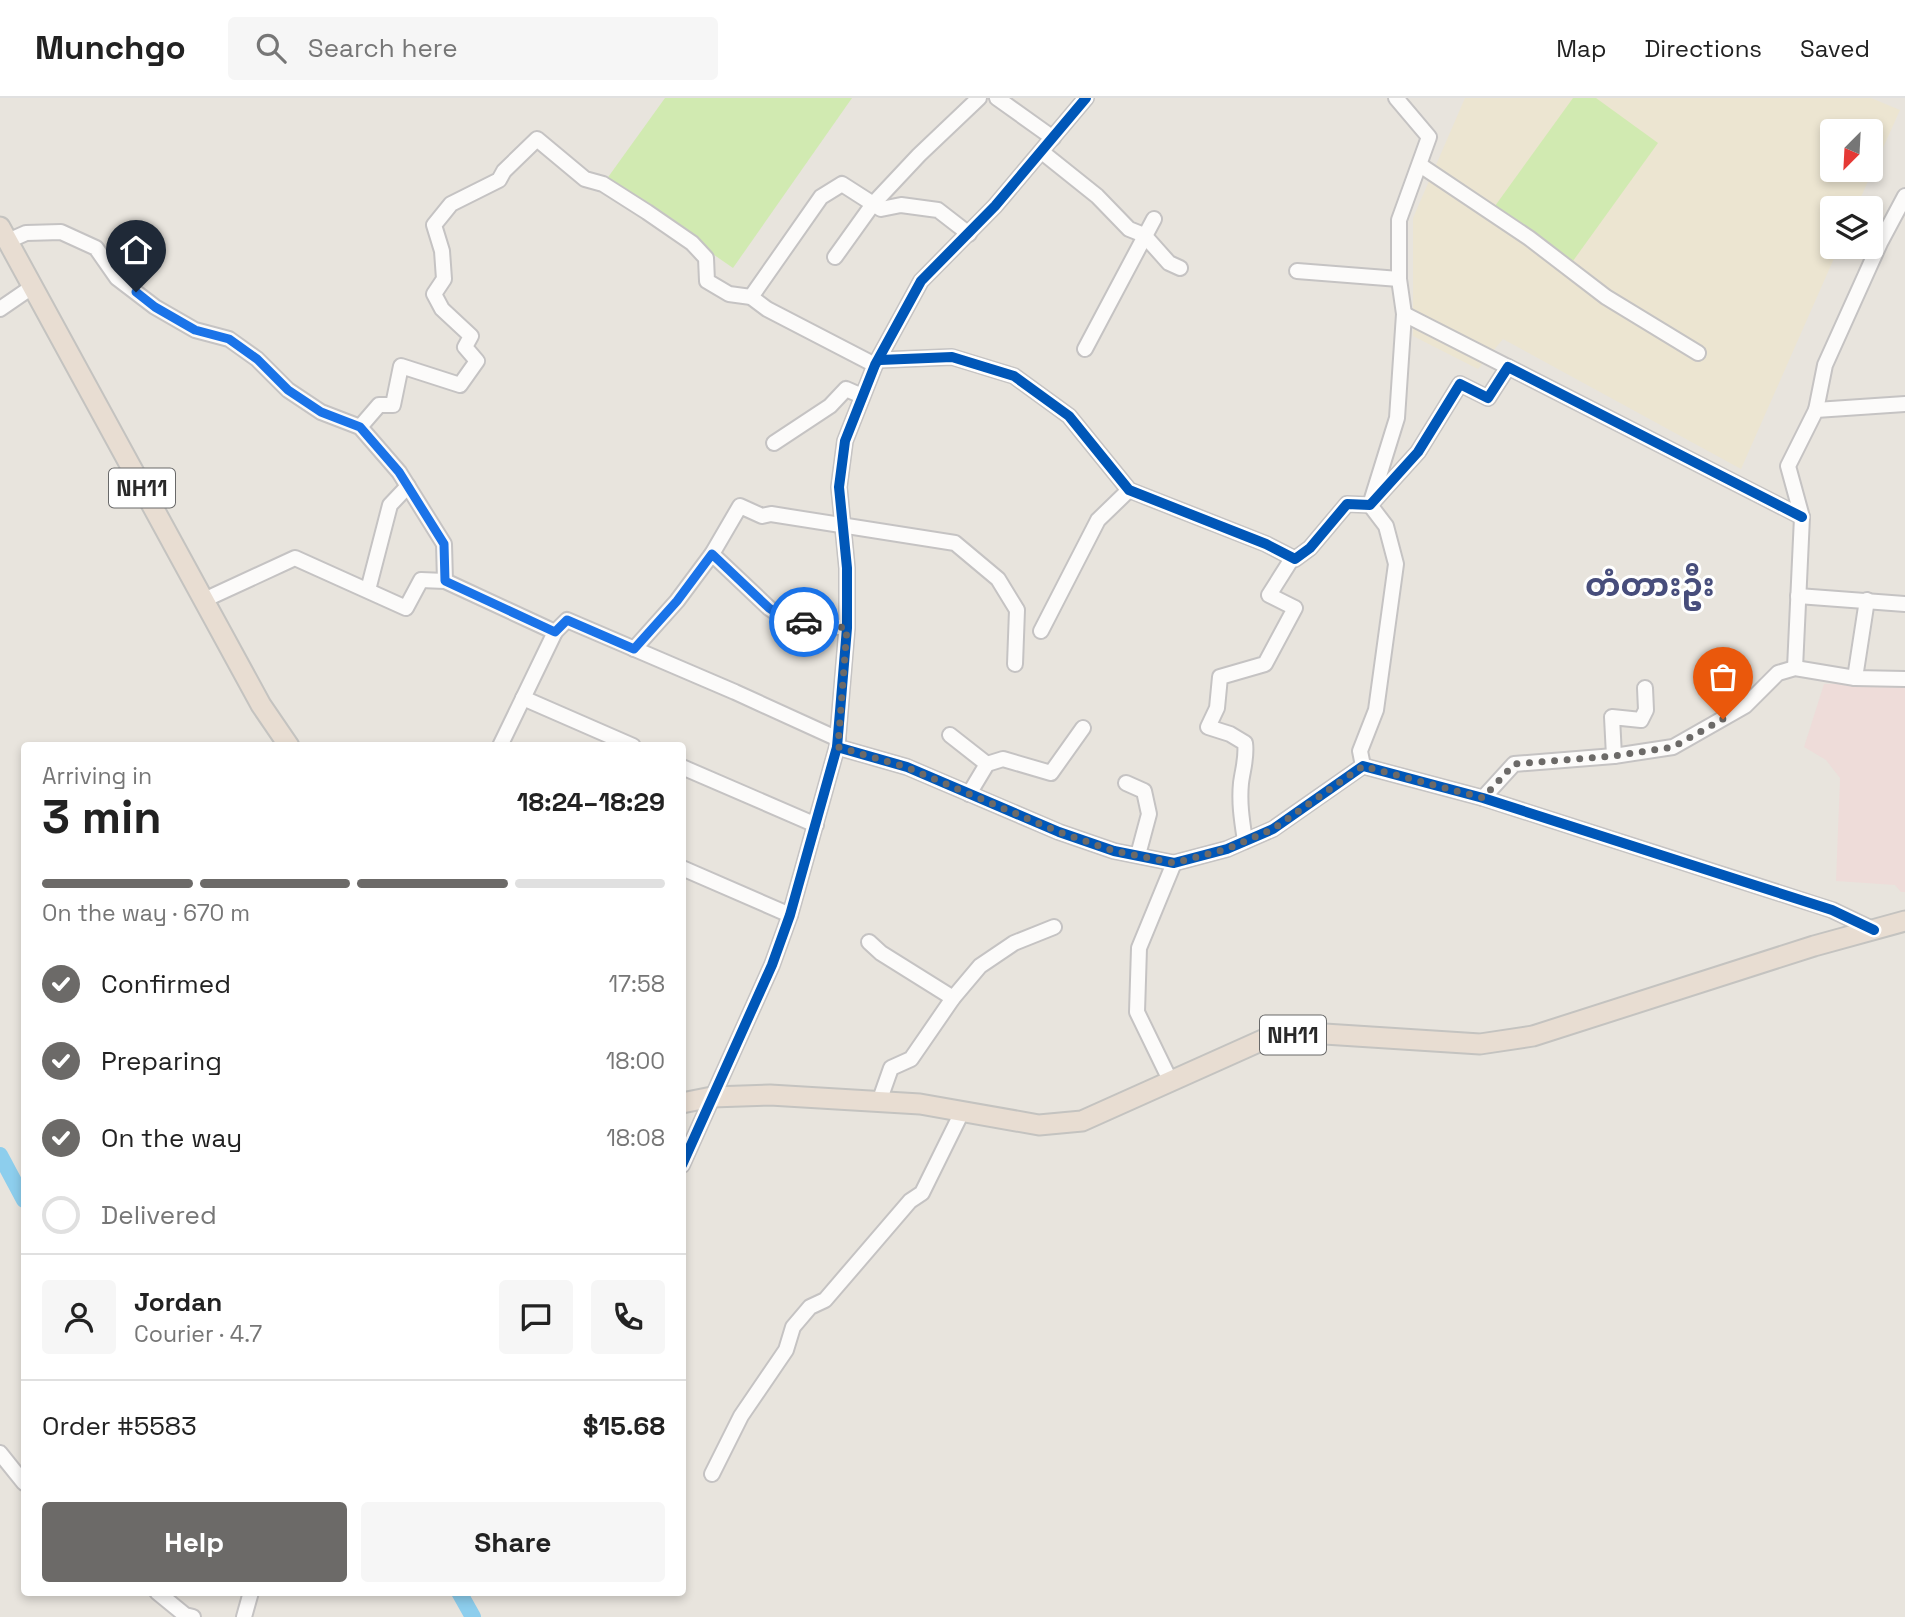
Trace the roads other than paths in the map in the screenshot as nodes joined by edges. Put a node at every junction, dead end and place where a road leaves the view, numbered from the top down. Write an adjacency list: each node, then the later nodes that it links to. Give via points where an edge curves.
1 (979, 98): 9 (street)
2 (997, 98): 5 (street)
3 (1086, 98): 5 (street)
4 (1396, 98): 7 (street, via 1429,136)
5 (1053, 138): 6 (street)
6 (1042, 152): 12 (street); 13 (street, via 1097,196 1129,229)
7 (1420, 164): 17 (street, via 1399,220); 23 (street, via 1606,297)
8 (1905, 196): 28 (street, via 1825,365)
9 (873, 204): 12 (street, via 881,209 901,205 938,210); 14 (street); 19 (street, via 842,184 821,197)
10 (1154, 219): 13 (street)
11 (4, 234): 18 (highway, NH11); 29 (street, via 61,232 96,248 117,278 155,307 195,330 229,339 288,390 321,412)
12 (968, 234): 24 (street, via 921,281)
13 (1144, 235): 15 (street, via 1169,263); 22 (street)
14 (835, 257)
15 (1180, 268)
16 (1297, 271): 17 (street)
17 (1399, 279): 21 (street)
18 (32, 286): 20 (street); 41 (highway, NH11)
19 (751, 297): 24 (street, via 766,309); 29 (street, via 729,294 707,281 706,258 692,243 603,184 585,179 537,139 499,180 451,204 434,225 444,279 434,294 442,309 471,336 466,347 477,361 460,385 401,366 393,405 379,405)
20 (0, 309)
21 (1404, 314): 25 (street); 33 (street, via 1397,418)
22 (1085, 349)
23 (1698, 353)
24 (877, 362): 26 (street); 32 (street, via 952,357 1014,376 1069,416)
25 (1507, 367): 33 (street, via 1488,398 1460,384 1418,452); 34 (street)
26 (862, 396): 30 (street, via 846,389 830,406); 35 (street, via 845,441 839,488)
27 (1905, 404): 28 (street)
28 (1816, 410): 34 (street, via 1788,466)
29 (360, 427): 31 (street)
30 (774, 443)
31 (408, 486): 38 (street, via 444,544); 39 (street, via 390,505)
32 (1129, 490): 37 (street); 45 (street, via 1098,520)
33 (1370, 505): 37 (street, via 1347,504 1310,548); 62 (street, via 1386,526 1396,564 1376,710 1360,751)
34 (1802, 517): 40 (street)
35 (843, 525): 36 (street, via 762,516 740,506); 44 (street); 48 (street, via 955,543 998,579 1017,610)
36 (712, 554): 44 (street, via 787,620); 47 (street)
37 (1293, 558): 68 (street, via 1269,595 1295,608 1265,664 1220,677 1217,708 1208,727 1245,743 1240,808)
38 (445, 581): 39 (street, via 421,580 406,608); 46 (street)
39 (368, 590): 41 (street, via 295,558)
40 (1798, 596): 42 (street); 49 (street)
41 (204, 600): 56 (highway, NH11)
42 (1867, 600): 43 (street); 50 (street)
43 (1905, 604)
44 (847, 628): 59 (street)
45 (1041, 631)
46 (555, 632): 47 (street, via 567,620); 53 (street)
47 (634, 649): 59 (street)
48 (1016, 664)
49 (1795, 668): 50 (street); 60 (street, via 1778,673 1745,706 1673,747)
50 (1855, 678): 51 (street)
51 (1905, 679)
52 (1645, 688): 60 (street, via 1646,710 1641,720 1612,717)
53 (523, 698): 57 (street); 58 (street)
54 (1083, 728): 61 (street, via 1051,773 1003,759)
55 (950, 735): 61 (street)
56 (286, 742)
57 (502, 742)
58 (624, 742)
59 (838, 743): 65 (street); 67 (street)
60 (1614, 756): 66 (street, via 1514,764)
61 (987, 764): 65 (street)
62 (1363, 766): 66 (street); 68 (street, via 1273,829)
63 (686, 769): 67 (street)
64 (1126, 783): 69 (street, via 1144,791 1149,814)
65 (969, 794): 69 (street, via 1059,832)
66 (1483, 798): 75 (street, via 1832,910)
67 (816, 825): 72 (street)
68 (1245, 841): 70 (street)
69 (1138, 855): 70 (street)
70 (1174, 863): 78 (street, via 1139,948 1137,1012)
71 (686, 870): 72 (street)
72 (790, 915): 79 (street)
73 (1905, 921): 75 (highway, NH11)
74 (1054, 927): 77 (street, via 1014,943 980,967)
75 (1874, 930): 78 (highway, NH11, via 1533,1036 1480,1044 1310,1033 1265,1039)
76 (869, 942): 77 (street)
77 (953, 998): 81 (street, via 911,1059 891,1068)
78 (1171, 1082): 82 (highway, NH11, via 1082,1121 1039,1125)
79 (712, 1097): 80 (highway, NH11); 81 (highway, NH11, via 770,1095); 83 (street)
80 (686, 1102)
81 (879, 1102): 82 (highway, NH11)
82 (962, 1112): 85 (street, via 922,1193 909,1201 825,1300 810,1307 793,1327 786,1350 741,1416)
83 (686, 1157)
84 (0, 1453): 86 (street)
85 (712, 1474)
86 (21, 1479)
87 (162, 1596): 89 (street)
88 (250, 1596): 90 (street)
89 (193, 1617)
90 (244, 1617)

